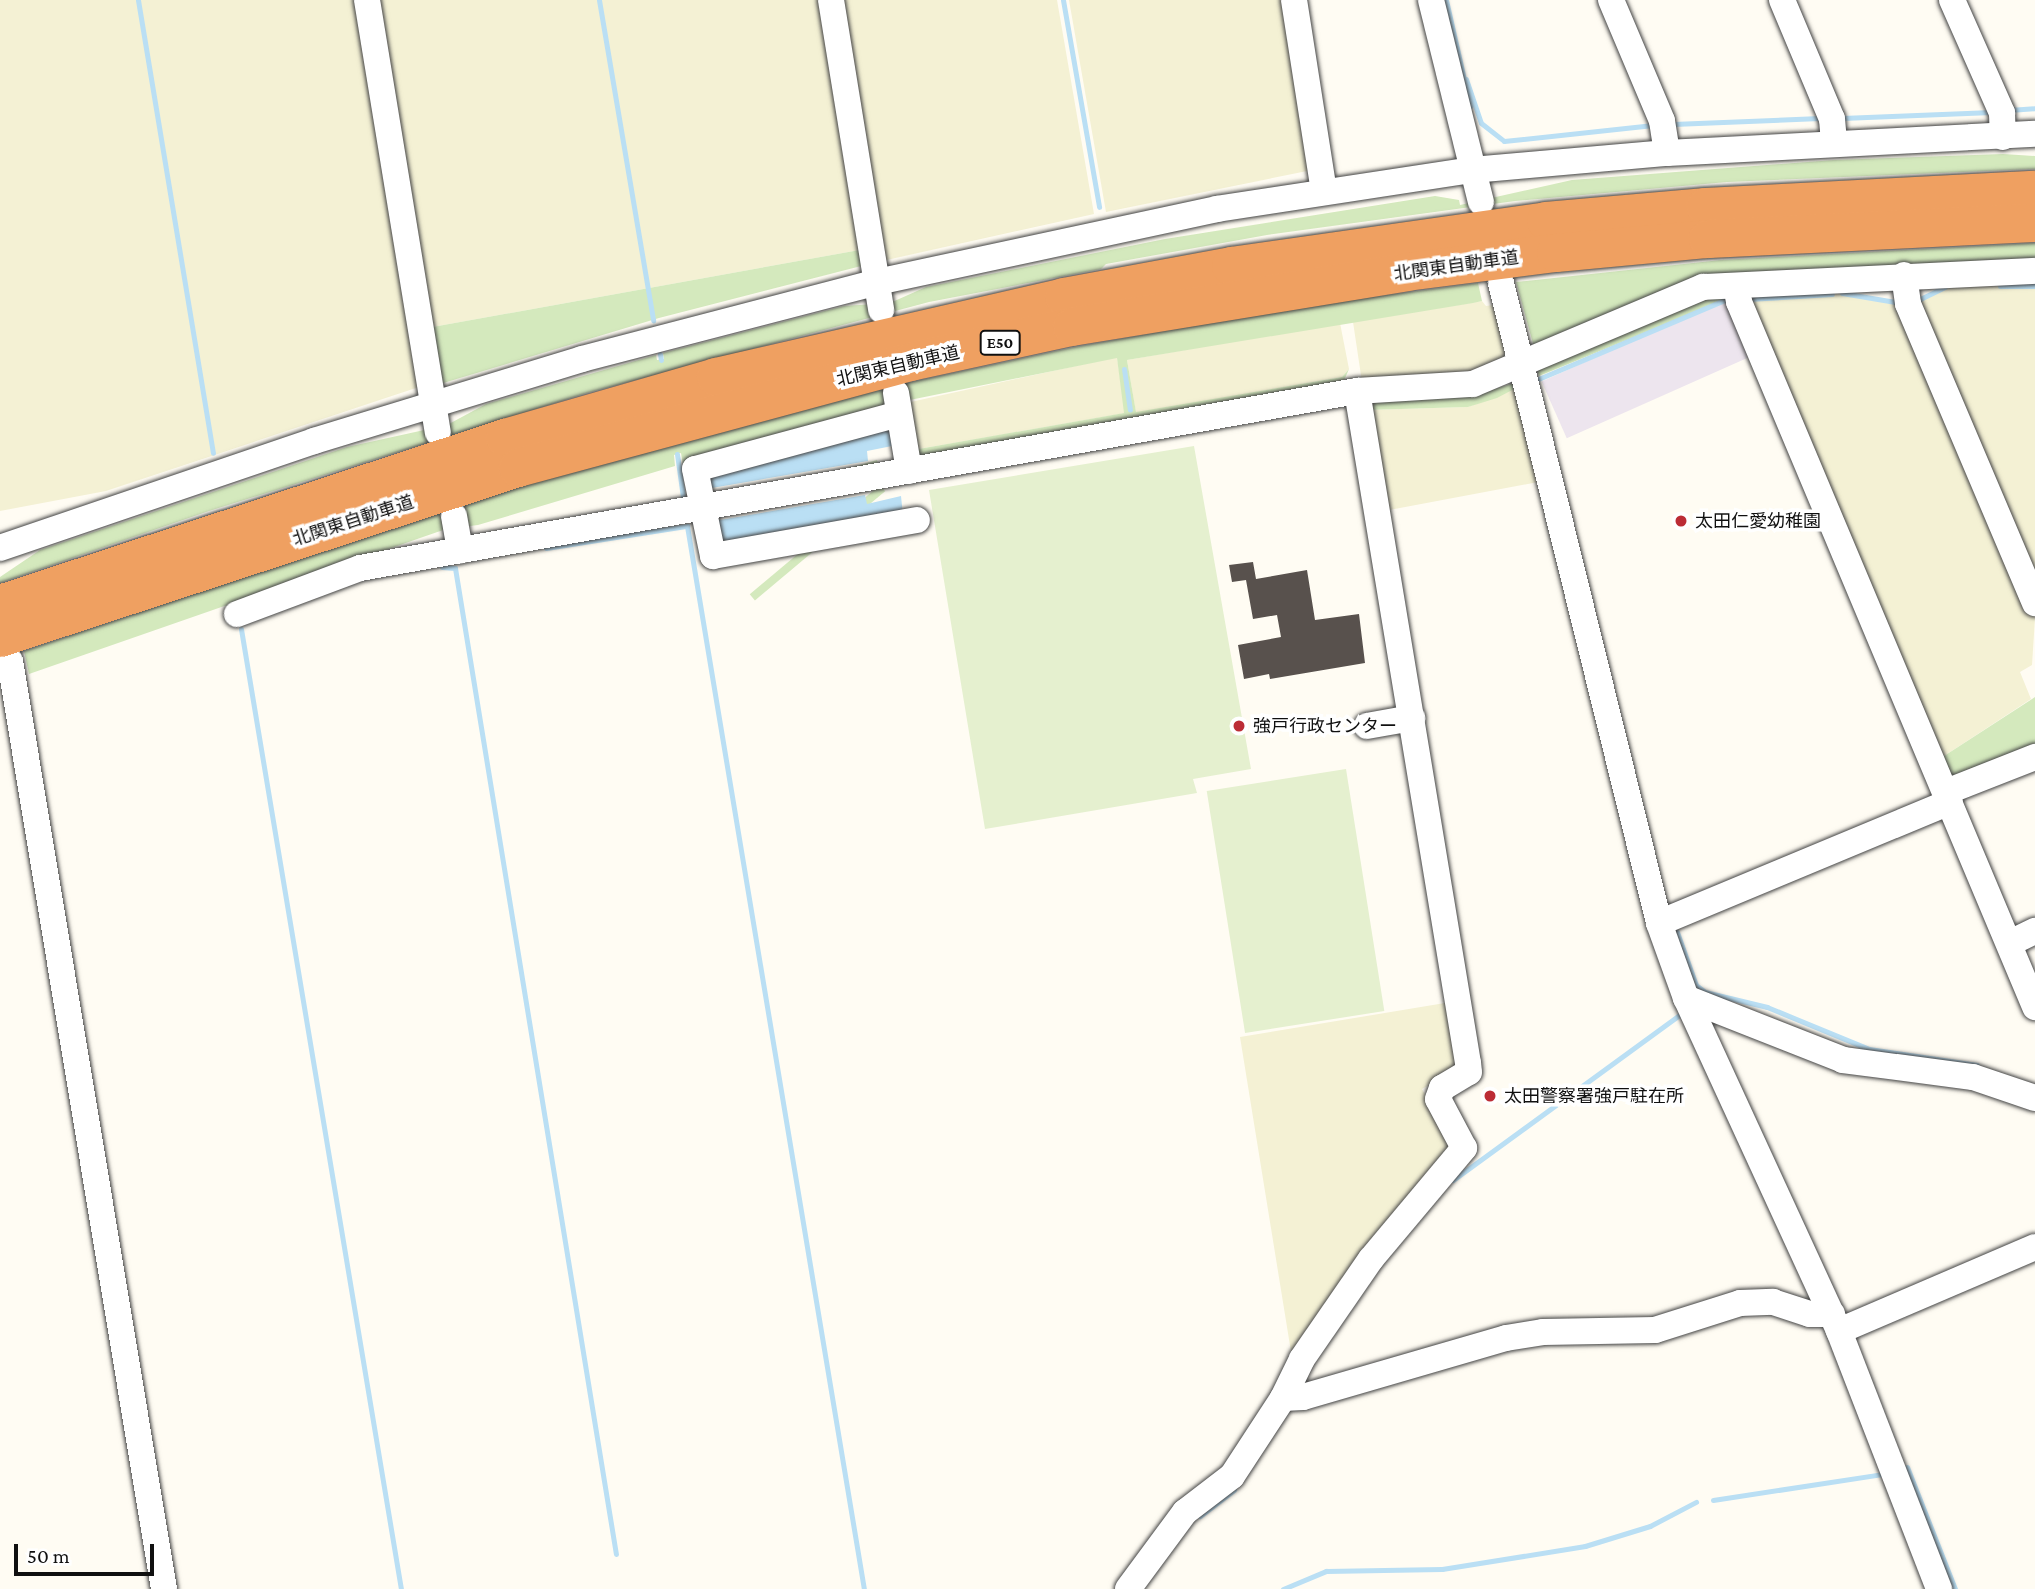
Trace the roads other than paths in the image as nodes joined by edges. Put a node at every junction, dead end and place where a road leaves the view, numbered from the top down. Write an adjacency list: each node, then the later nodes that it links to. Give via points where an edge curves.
1 (367, 0): 25 (street)
2 (831, 0): 19 (street)
3 (1294, 0): 14 (street)
4 (1431, 0): 12 (street)
5 (1611, 0): 11 (street, via 1662,121)
6 (1782, 0): 10 (street, via 1832,119)
7 (1952, 0): 9 (street, via 2002,113)
8 (2035, 134): 9 (street)
9 (2003, 137): 10 (street)
10 (1833, 143): 11 (street)
11 (1667, 153): 12 (street)
12 (1472, 170): 14 (street); 15 (street)
13 (2035, 190): 34 (highway, 北関東自動車道 / E50, via 1719,206 1546,221 1231,266 1064,297 716,377 505,438)
14 (1324, 191): 19 (street)
15 (1480, 202)
16 (2035, 223): 36 (highway, 北関東自動車道 / E50, via 1708,239 1556,253 1407,272 1072,327 911,362 531,464)
17 (2035, 271): 18 (street)
18 (1904, 275): 21 (street); 33 (street, via 1908,304)
19 (877, 282): 22 (street); 25 (street, via 733,317)
20 (1501, 283): 23 (street)
21 (1736, 286): 23 (street, via 1690,291); 40 (street)
22 (881, 310)
23 (1520, 365): 24 (street, via 1473,384); 41 (street)
24 (1357, 391): 27 (street); 37 (street)
25 (434, 402): 26 (street); 31 (street)
26 (438, 432)
27 (909, 471): 28 (street); 28 (street, via 898,404 695,468)
28 (704, 507): 30 (street, via 713,556); 32 (street)
29 (454, 516): 32 (street)
30 (917, 520)
31 (0, 548)
32 (460, 550): 35 (street, via 360,568)
33 (2035, 603)
34 (0, 604)
35 (237, 614)
36 (5, 649): 50 (street)
37 (1412, 718): 38 (street); 49 (street, via 1469,1072 1442,1088 1438,1098 1464,1148 1371,1259 1302,1359)
38 (1367, 726)
39 (2035, 757): 40 (street)
40 (1948, 797): 41 (street); 43 (street)
41 (1659, 923): 44 (street)
42 (2035, 931): 43 (street)
43 (2010, 943): 45 (street)
44 (1686, 998): 46 (street, via 1843,1060 1973,1077); 48 (street)
45 (2035, 1007)
46 (2035, 1098)
47 (2035, 1247): 48 (street)
48 (1836, 1323): 49 (street, via 1773,1302 1740,1304 1655,1331 1543,1332 1506,1338 1303,1397); 52 (street)
49 (1283, 1398): 51 (street, via 1232,1476 1185,1511)
50 (164, 1589)
51 (1128, 1589)
52 (1939, 1589)

